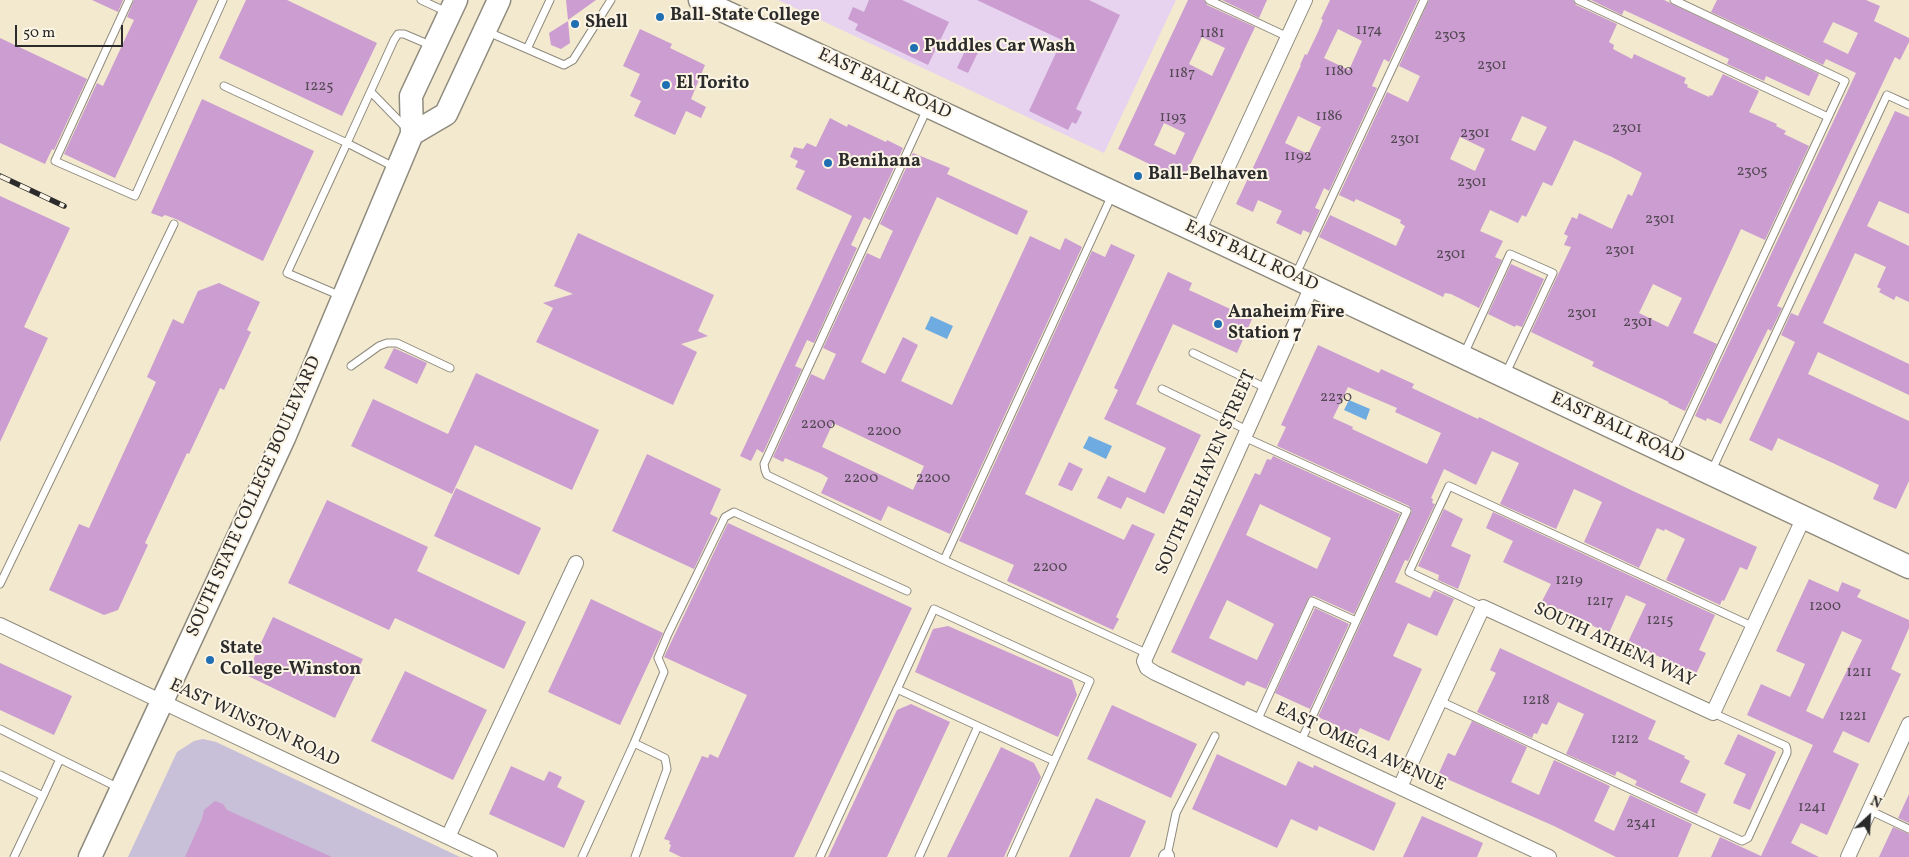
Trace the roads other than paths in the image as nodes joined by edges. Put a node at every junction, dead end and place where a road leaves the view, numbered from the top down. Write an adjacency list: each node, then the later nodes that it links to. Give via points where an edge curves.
1 (129, 0): 2 (lane, via 55,161 135,196)
2 (223, 0)
3 (421, 0): 13 (lane)
4 (499, 0): 14 (main road)
5 (550, 0): 17 (lane)
6 (612, 0): 17 (lane, via 569,63 564,65)
7 (700, 0): 21 (main road, EAST BALL ROAD)
8 (1209, 0): 15 (lane)
9 (1305, 0): 15 (street)
10 (1424, 0): 29 (lane)
11 (1578, 0): 22 (lane)
12 (1674, 0): 22 (lane, via 1845,80)
13 (453, 7): 16 (main road, SOUTH STATE COLLEGE BOULEVARD)
14 (484, 31): 17 (lane); 23 (main road, via 446,114)
15 (1288, 37): 28 (street)
16 (434, 47): 19 (lane, via 398,34); 23 (main road, SOUTH STATE COLLEGE BOULEVARD, via 411,96)
17 (527, 49)
18 (224, 86): 24 (lane)
19 (371, 92): 23 (lane); 24 (lane)
20 (1909, 105): 40 (lane, via 1887,95)
21 (928, 106): 26 (main road, EAST BALL ROAD); 42 (lane, via 764,464 768,475)
22 (1828, 117): 39 (lane)
23 (412, 134): 25 (main road, SOUTH STATE COLLEGE BOULEVARD)
24 (347, 142): 25 (lane); 30 (lane, via 287,273)
25 (396, 169): 30 (main road, SOUTH STATE COLLEGE BOULEVARD)
26 (1113, 192): 28 (main road, EAST BALL ROAD); 42 (lane)
27 (174, 224): 45 (lane)
28 (1198, 232): 29 (main road, EAST BALL ROAD)
29 (1303, 282): 32 (main road, EAST BALL ROAD); 36 (street, SOUTH BELHAVEN STREET)
30 (344, 297): 53 (main road, SOUTH STATE COLLEGE BOULEVARD, via 284,438)
31 (1193, 353): 36 (lane)
32 (1462, 357): 35 (main road, EAST BALL ROAD); 35 (lane, via 1510,254 1553,274)
33 (351, 366): 34 (lane, via 379,346 397,343)
34 (450, 368)
35 (1505, 377): 39 (main road, EAST BALL ROAD)
36 (1266, 388): 38 (street, SOUTH BELHAVEN STREET)
37 (1162, 389): 38 (lane)
38 (1246, 433): 48 (lane, via 1407,511); 51 (street, SOUTH BELHAVEN STREET)
39 (1671, 454): 40 (main road, EAST BALL ROAD)
40 (1710, 473): 41 (main road, EAST BALL ROAD)
41 (1804, 517): 44 (main road, EAST BALL ROAD); 50 (street)
42 (944, 560): 51 (lane)
43 (576, 563): 71 (street)
44 (1908, 563)
45 (0, 584)
46 (907, 591): 62 (lane, via 734,512 725,517 658,658 664,672)
47 (1483, 607): 50 (lane, via 1409,572 1449,486); 54 (street); 55 (street, SOUTH ATHENA WAY)
48 (1356, 621): 56 (lane, via 1312,601); 61 (lane)
49 (0, 625): 53 (street, EAST WINSTON ROAD)
50 (1754, 627): 55 (street)
51 (1146, 653): 56 (street, EAST OMEGA AVENUE, via 1144,661 1147,668 1155,673)
52 (897, 689): 58 (lane); 64 (lane, via 934,609 1090,681); 78 (lane)
53 (163, 701): 67 (main road, SOUTH STATE COLLEGE BOULEVARD); 71 (street, EAST WINSTON ROAD)
54 (1440, 701): 55 (lane, via 1742,841 1748,838 1787,750 1786,746); 66 (street)
55 (1714, 713)
56 (1257, 720): 61 (street, EAST OMEGA AVENUE)
57 (1909, 724): 69 (street)
58 (978, 726): 64 (lane); 79 (lane)
59 (0, 729): 63 (lane)
60 (1215, 736): 72 (lane, via 1176,813)
61 (1301, 741): 66 (street, EAST OMEGA AVENUE)
62 (634, 743): 76 (lane); 77 (lane, via 665,758 667,769)
63 (60, 759): 67 (lane); 68 (lane)
64 (1054, 761): 80 (lane)
65 (0, 775): 68 (lane)
66 (1400, 787): 81 (street, EAST OMEGA AVENUE)
67 (122, 789): 74 (main road, SOUTH STATE COLLEGE BOULEVARD)
68 (43, 796): 73 (lane)
69 (1869, 810): 70 (lane); 82 (street)
70 (1909, 829)
71 (448, 837): 75 (street, EAST WINSTON ROAD)
72 (1167, 856)
73 (14, 857)
74 (90, 857)
75 (490, 857)
76 (582, 857)
77 (635, 857)
78 (820, 857)
79 (918, 857)
80 (1010, 857)
81 (1549, 857)
82 (1848, 857)

